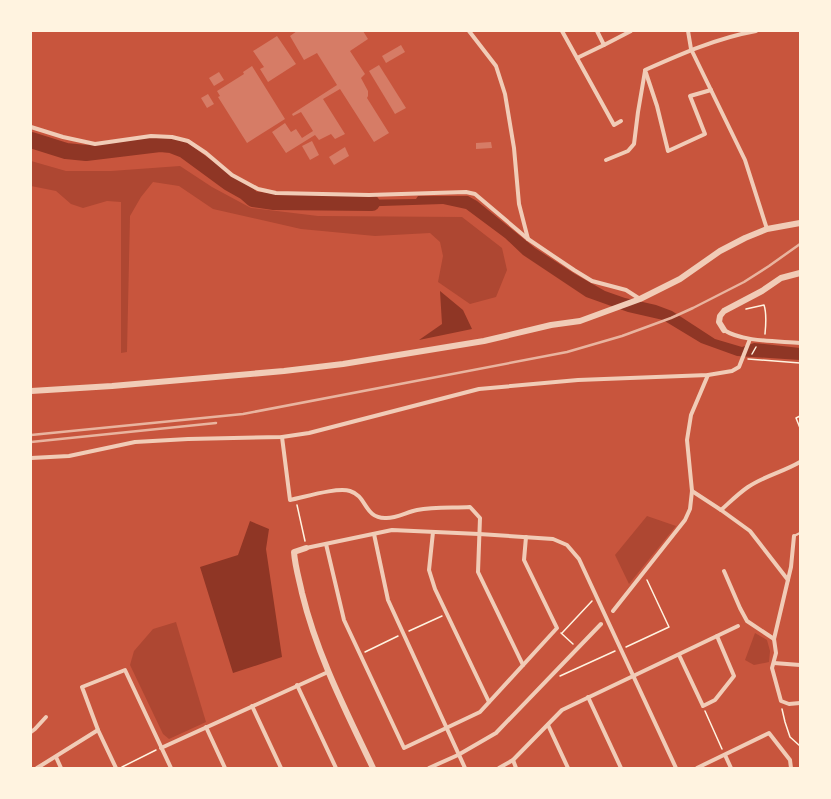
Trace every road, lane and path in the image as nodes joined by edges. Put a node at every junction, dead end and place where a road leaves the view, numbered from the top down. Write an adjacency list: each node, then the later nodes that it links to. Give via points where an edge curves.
1 (469, 31): 17 (street, via 496,66 505,94 514,148 519,204)
2 (562, 31): 9 (street)
3 (597, 31): 7 (street)
4 (631, 31): 7 (street)
5 (688, 31): 8 (street)
6 (756, 31): 8 (street)
7 (604, 45): 9 (street)
8 (692, 49): 10 (street); 11 (street)
9 (577, 58): 12 (street, via 614,125)
10 (645, 70): 11 (street, via 668,151 705,134 690,96); 14 (street, via 634,144 628,151)
11 (711, 90): 16 (street, via 745,160)
12 (622, 121)
13 (31, 127): 17 (street, via 95,144 151,136 188,141 232,175 258,189 276,193 475,194)
14 (606, 160)
15 (800, 223): 16 (street)
16 (767, 230): 19 (street, via 720,251 680,279)
17 (528, 239): 19 (street, via 592,280 626,290)
18 (800, 273): 21 (street, via 781,278 724,311 719,322)
19 (640, 299): 29 (street, via 580,321 484,341 343,364 112,386)
20 (745, 309): 23 (path, via 764,304 766,323)
21 (724, 330): 22 (street, via 734,336)
22 (750, 339): 23 (street); 25 (street)
23 (762, 340): 24 (street); 26 (path)
24 (800, 343)
25 (742, 358): 26 (path); 28 (street, via 739,367 732,371)
26 (749, 359): 27 (path)
27 (800, 363)
28 (708, 375): 32 (street, via 578,380 479,390 309,433); 35 (street, via 691,415 687,440)
29 (31, 391)
30 (800, 416): 31 (path, via 796,418)
31 (800, 428)
32 (282, 437): 33 (street, via 135,442 69,456); 41 (street, via 290,500 342,489 360,496 368,511 374,516 385,518 418,510 470,507 480,518)
33 (31, 458)
34 (800, 462): 37 (street, via 748,487)
35 (692, 491): 37 (street); 50 (street, via 690,509 685,520)
36 (297, 503): 45 (path)
37 (721, 510): 48 (street, via 750,531)
38 (433, 532): 40 (street, via 392,530); 41 (street); 51 (street, via 429,570)
39 (800, 533): 42 (lane)
40 (374, 534): 44 (street); 54 (street, via 388,600)
41 (479, 534): 43 (street); 64 (street, via 478,572)
42 (794, 536): 48 (street)
43 (526, 537): 64 (street, via 524,560 557,628); 66 (street, via 553,539 567,545 579,559)
44 (326, 544): 45 (street); 60 (street, via 344,620)
45 (306, 546): 65 (street, via 294,552 295,564 314,638)
46 (724, 572): 56 (street, via 747,621)
47 (646, 578): 57 (path, via 669,627)
48 (788, 580): 56 (street)
49 (592, 601): 58 (path, via 562,633)
50 (613, 611)
51 (447, 614): 54 (path); 71 (street)
52 (601, 624): 58 (street)
53 (738, 626): 55 (street)
54 (403, 634): 60 (path); 78 (street)
55 (716, 636): 61 (street); 74 (street, via 734,676 715,700)
56 (774, 639): 62 (street)
57 (626, 647)
58 (578, 648): 83 (street, via 496,733)
59 (615, 651): 67 (path)
60 (360, 654): 78 (street, via 404,748)
61 (679, 655): 66 (street); 74 (street)
62 (774, 663): 63 (street); 70 (street, via 772,668)
63 (800, 664)
64 (523, 665): 71 (street)
65 (328, 672): 68 (street); 95 (street)
66 (633, 677): 69 (street); 102 (street)
67 (556, 678)
68 (296, 685): 73 (street); 94 (street)
69 (588, 697): 76 (street, via 562,710); 101 (street)
70 (781, 701): 72 (street, via 789,704); 81 (path, via 790,737)
71 (489, 702): 78 (street, via 480,712)
72 (800, 703)
73 (252, 706): 77 (street); 93 (street)
74 (702, 706): 84 (path)
75 (46, 717): 80 (street)
76 (548, 725): 86 (street); 100 (street)
77 (206, 727): 82 (street); 92 (street)
78 (446, 728): 83 (street)
79 (98, 730): 82 (street, via 82,687 125,670); 85 (street); 89 (street)
80 (31, 732)
81 (800, 746)
82 (161, 748): 90 (path); 91 (street)
83 (458, 755): 96 (street); 97 (street)
84 (725, 755): 103 (street); 104 (street); 105 (street, via 770,734 790,760)
85 (56, 757): 87 (street); 88 (street)
86 (513, 760): 98 (street); 99 (street)
87 (37, 768)
88 (61, 768)
89 (116, 768)
90 (119, 768)
91 (171, 768)
92 (224, 768)
93 (281, 768)
94 (336, 768)
95 (373, 768)
96 (429, 768)
97 (464, 768)
98 (499, 768)
99 (516, 768)
100 (568, 768)
101 (621, 768)
102 (676, 768)
103 (697, 768)
104 (731, 768)
105 (791, 768)

